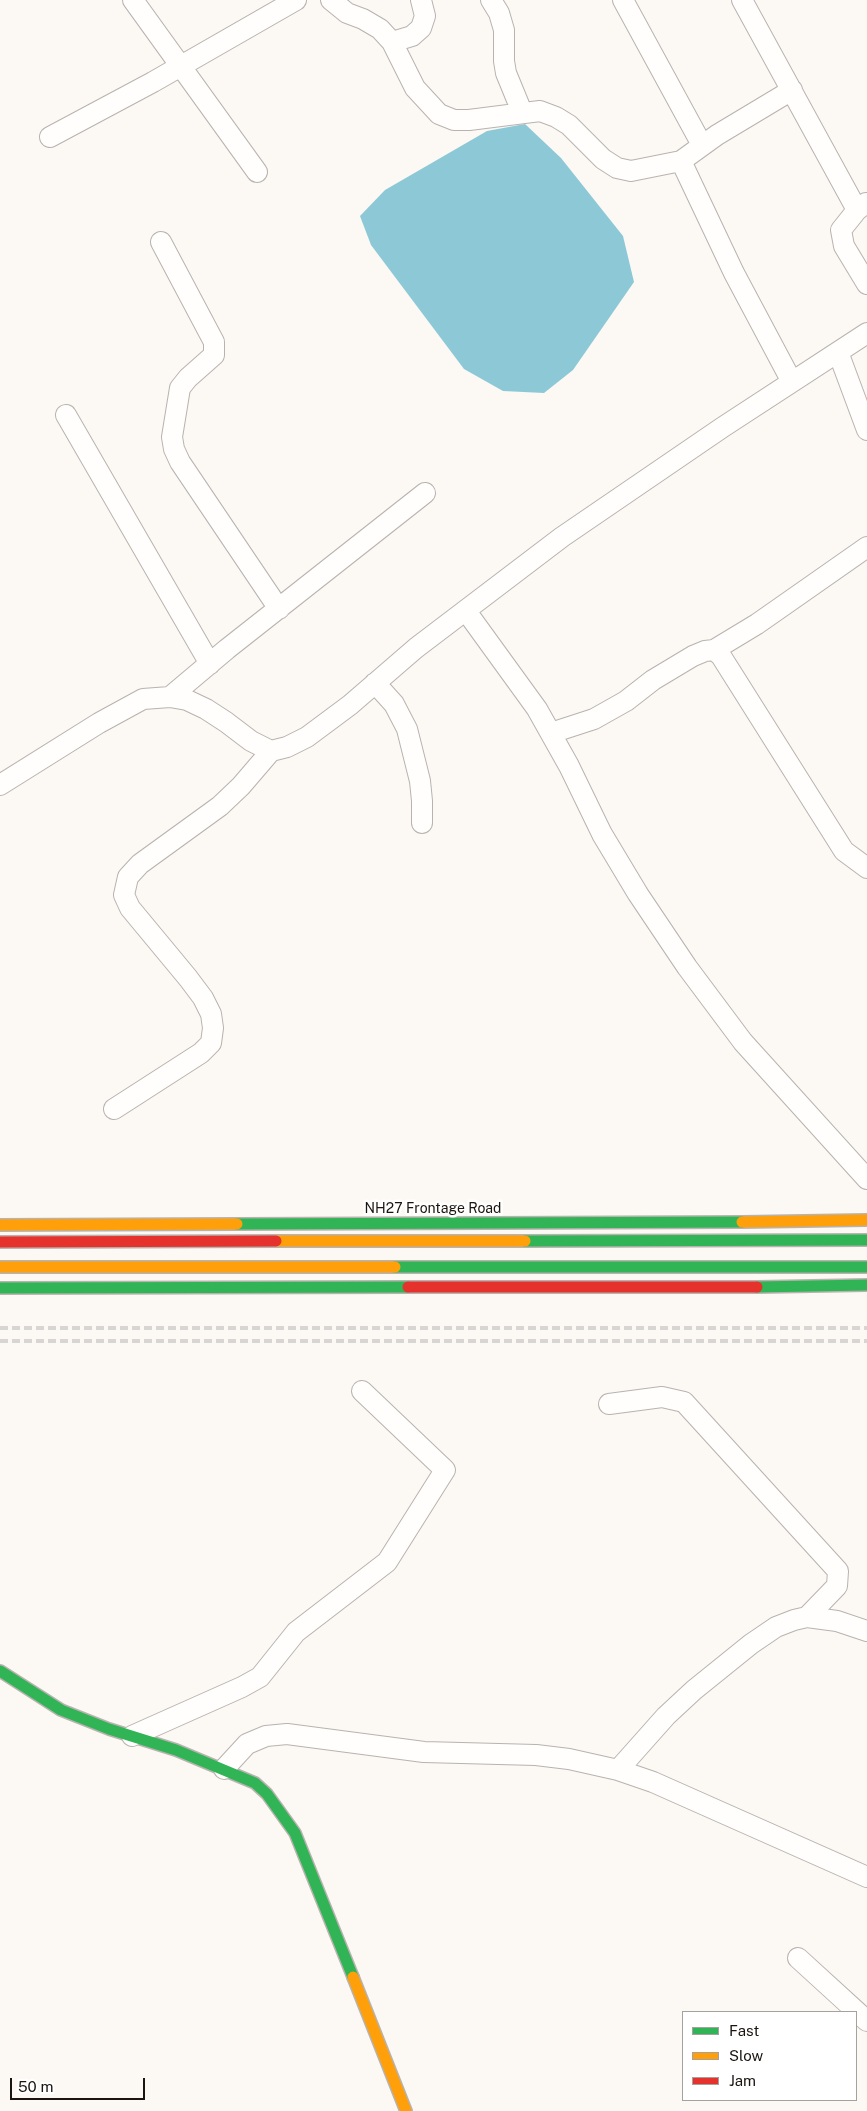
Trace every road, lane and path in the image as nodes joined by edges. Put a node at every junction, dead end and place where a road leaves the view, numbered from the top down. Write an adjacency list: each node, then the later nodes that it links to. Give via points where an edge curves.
1 (133, 0): 9 (street)
2 (296, 0): 9 (street)
3 (331, 0): 8 (street, via 347,13 380,29)
4 (420, 0): 8 (street, via 425,16 421,28 412,36)
5 (491, 0): 11 (street, via 504,30 506,73)
6 (623, 0): 13 (street)
7 (742, 0): 10 (street)
8 (392, 42): 11 (street, via 415,88 439,114 454,120 469,120)
9 (181, 66): 12 (street); 15 (street)
10 (792, 90): 13 (street); 16 (street)
11 (522, 112): 14 (street, via 540,111 556,117 617,168 631,171)
12 (50, 137)
13 (702, 145): 14 (street)
14 (682, 161): 21 (street, via 734,273)
15 (257, 172)
16 (862, 206): 18 (street, via 841,230 844,246)
17 (161, 242): 26 (street, via 214,342 214,355 180,388 172,437 174,449)
18 (867, 284)
19 (867, 333): 20 (street)
20 (838, 352): 21 (street); 23 (street)
21 (792, 382): 27 (street, via 562,538)
22 (66, 415): 29 (street)
23 (867, 430)
24 (425, 494): 26 (street)
25 (867, 547): 28 (street)
26 (280, 609): 29 (street)
27 (466, 611): 30 (street); 32 (street)
28 (714, 650): 32 (street, via 693,656 653,680 626,702 594,719); 36 (street, via 721,656 844,851)
29 (210, 664): 31 (street)
30 (375, 683): 33 (street, via 307,738); 35 (street, via 394,704 407,729 420,781)
31 (170, 698): 33 (street, via 187,700 206,709); 34 (street, via 142,699)
32 (551, 733): 38 (street, via 602,834 687,967 743,1042)
33 (271, 751): 37 (street, via 220,806 140,864 128,877 124,895 130,908 202,998 211,1014 213,1028 211,1043 201,1053)
34 (0, 786)
35 (422, 823)
36 (867, 868)
37 (114, 1109)
38 (867, 1179)
39 (867, 1220): 40 (main road, NH27 Frontage Road, via 623,1224)
40 (0, 1225)
41 (867, 1240): 42 (main road)
42 (0, 1242)
43 (0, 1267): 44 (main road)
44 (867, 1267)
45 (867, 1285): 46 (main road)
46 (0, 1288)
47 (362, 1391): 52 (street, via 445,1470 387,1562 296,1632 260,1677)
48 (609, 1404): 49 (street, via 662,1397 684,1402 838,1571 837,1586)
49 (807, 1617): 50 (street, via 837,1621); 54 (street, via 776,1628 728,1662 666,1716)
50 (867, 1631)
51 (0, 1671): 52 (main road, via 61,1710)
52 (132, 1736): 53 (main road)
53 (224, 1770): 54 (street, via 247,1744 266,1736 287,1734 424,1752 536,1755); 60 (main road, via 255,1783 295,1833)
54 (618, 1770): 55 (street, via 653,1782)
55 (867, 1877)
56 (798, 1958): 57 (street)
57 (855, 2011)
58 (857, 2013): 59 (street)
59 (867, 2022)
60 (406, 2111)

